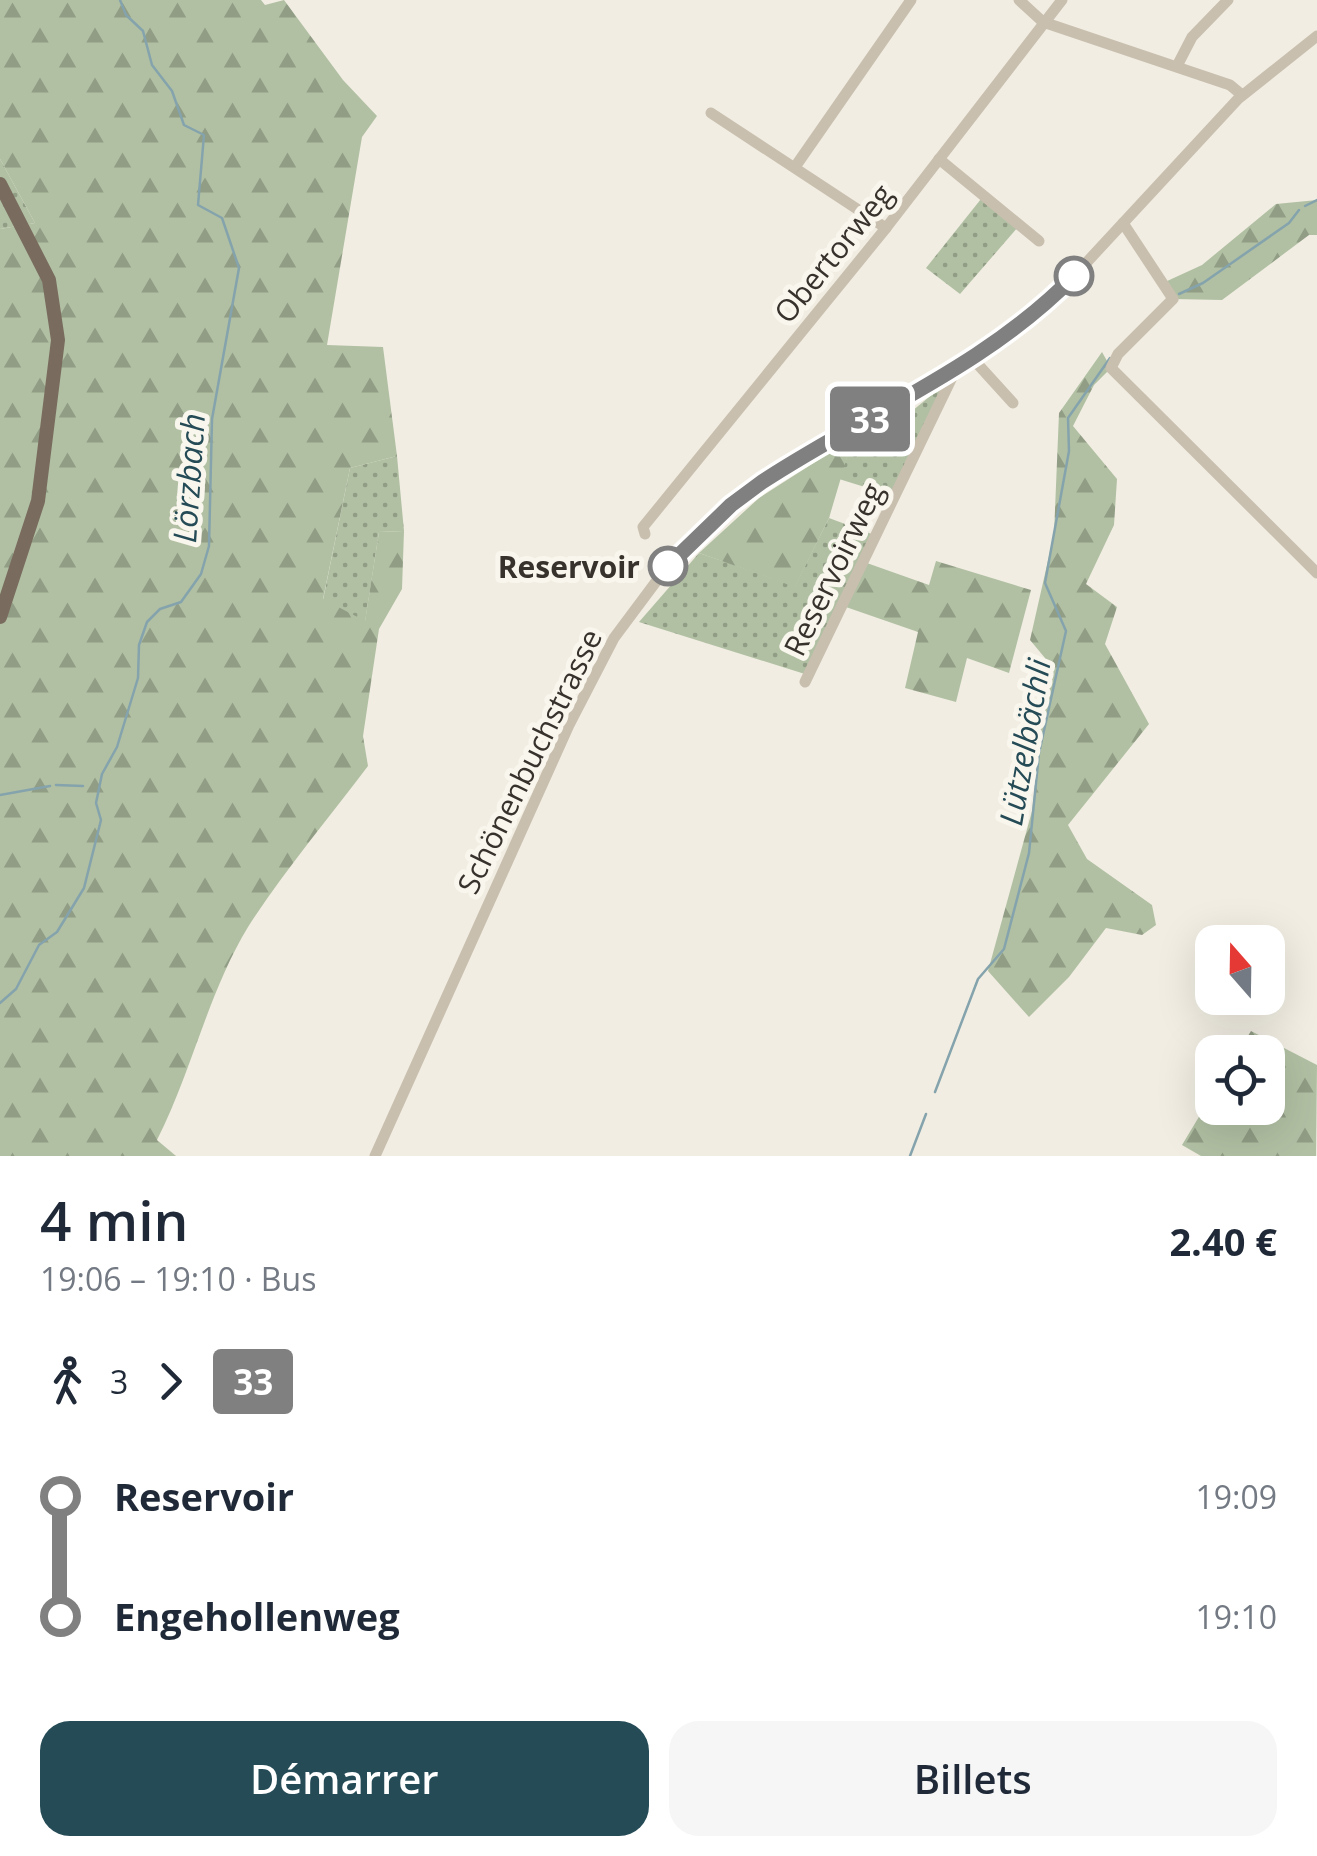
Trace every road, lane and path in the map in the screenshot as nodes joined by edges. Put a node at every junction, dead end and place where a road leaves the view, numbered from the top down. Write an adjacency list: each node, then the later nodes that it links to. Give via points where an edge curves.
1 (911, 0): 11 (street)
2 (1020, 0): 5 (street)
3 (1062, 0): 5 (street, Obertorweg)
4 (1228, 0): 7 (street, via 1192,37)
5 (1043, 22): 7 (street); 10 (street, Obertorweg)
6 (1317, 36): 8 (street, Schönenbuchstrasse)
7 (1177, 66): 8 (street, via 1230,84)
8 (1242, 95): 13 (street, Schönenbuchstrasse)
9 (711, 113): 11 (street)
10 (939, 159): 14 (street, Obertorweg); 15 (street)
11 (795, 167): 14 (street)
12 (0, 184): 21 (main road, via 49,280 58,340 38,501)
13 (1123, 223): 16 (street, Schönenbuchstrasse, via 1040,310); 20 (street, via 1173,299 1111,368)
14 (886, 228): 19 (street, Obertorweg, via 643,527)
15 (1038, 241)
16 (973, 359): 17 (street, Schönenbuchstrasse); 18 (street)
17 (956, 370): 22 (street, Reservoirweg); 23 (street, Schönenbuchstrasse, via 792,462 731,505 668,566 628,618 569,725)
18 (1014, 403)
19 (645, 534)
20 (1317, 573)
21 (0, 617)
22 (805, 682)
23 (375, 1156)

